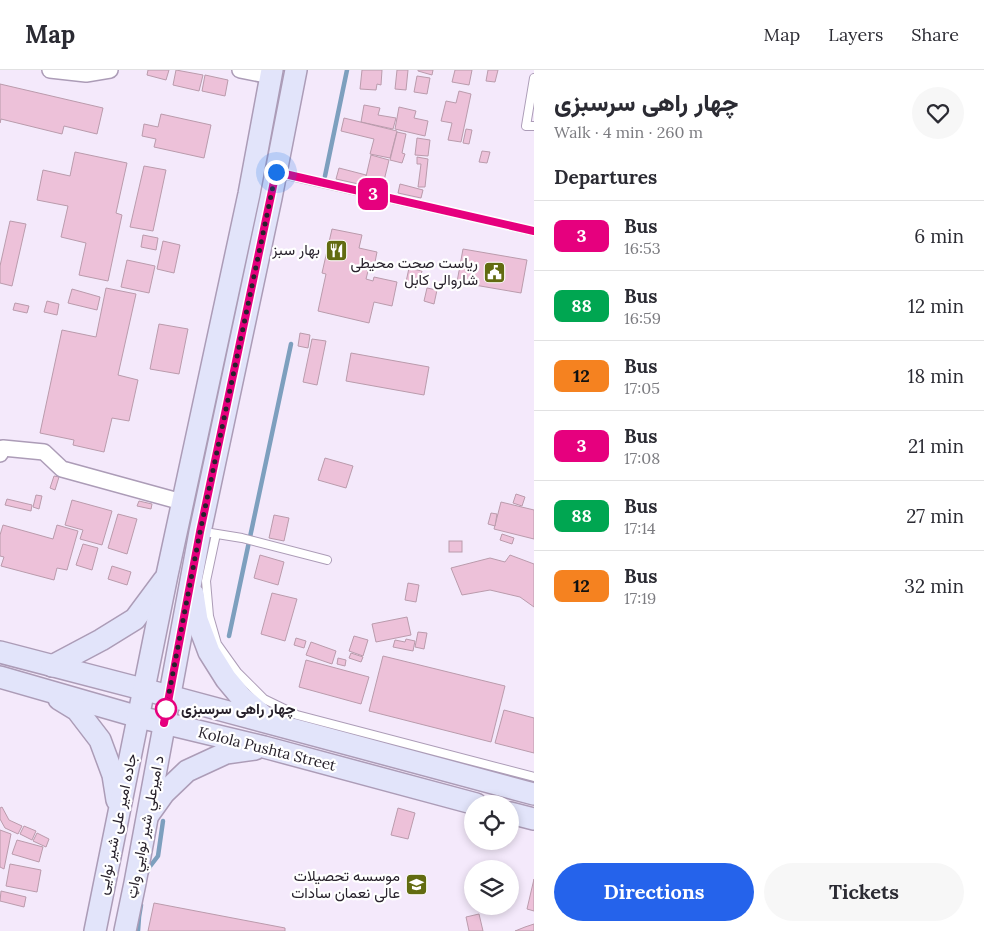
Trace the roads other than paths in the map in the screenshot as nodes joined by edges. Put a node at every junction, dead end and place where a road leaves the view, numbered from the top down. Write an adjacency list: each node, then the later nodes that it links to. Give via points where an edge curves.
1 (50, 70): 2 (street, via 86,74)
2 (110, 70)
3 (240, 70): 5 (street)
4 (296, 70): 8 (main road, د امیرعلي شیر نوايي واټ)
5 (272, 73): 11 (main road, جاده امیر علی شیر نوایی)
6 (534, 78): 7 (lane, via 526,126)
7 (534, 126)
8 (276, 172): 9 (lane); 12 (main road, د امیرعلي شیر نوايي واټ)
9 (534, 231)
10 (0, 454): 11 (street, via 3,448 44,452 62,470)
11 (182, 502): 14 (main road, جاده امیر علی شیر نوایی)
12 (208, 533): 13 (lane, via 242,538); 15 (main road, د امیرعلي شیر نوايي واټ); 26 (lane, via 206,581 209,616 217,644 237,672 264,699 297,715)
13 (327, 560)
14 (167, 575): 17 (main road, via 134,619); 19 (main road, جاده امیر علی شیر نوایی)
15 (191, 580): 21 (main road, د امیرعلي شیر نوايي واټ); 24 (main road, via 197,620 210,652 241,697)
16 (0, 652): 17 (main road)
17 (52, 666): 19 (main road)
18 (0, 677): 20 (main road, Kolola Pushta Street)
19 (144, 689): 21 (main road); 22 (main road, جاده امیر علی شیر نوایی)
20 (46, 691): 22 (main road, Kolola Pushta Street); 29 (main road, via 77,710 100,740 114,775)
21 (169, 696): 23 (main road, د امیرعلي شیر نوايي واټ); 24 (main road)
22 (139, 717): 23 (main road, Kolola Pushta Street); 29 (main road, جاده امیر علی شیر نوایی)
23 (164, 723): 25 (main road, Kolola Pushta Street); 31 (main road, د امیرعلي شیر نوايي واټ)
24 (272, 724): 27 (main road)
25 (264, 748): 28 (main road, Kolola Pushta Street); 31 (main road, via 226,753 187,771 164,793)
26 (534, 777)
27 (534, 794)
28 (464, 801)
29 (120, 814): 33 (main road, جاده امیر علی شیر نوایی)
30 (519, 815): 32 (main road)
31 (146, 818): 34 (main road, د امیرعلي شیر نوايي واټ)
32 (534, 819)
33 (95, 931)
34 (125, 931)

